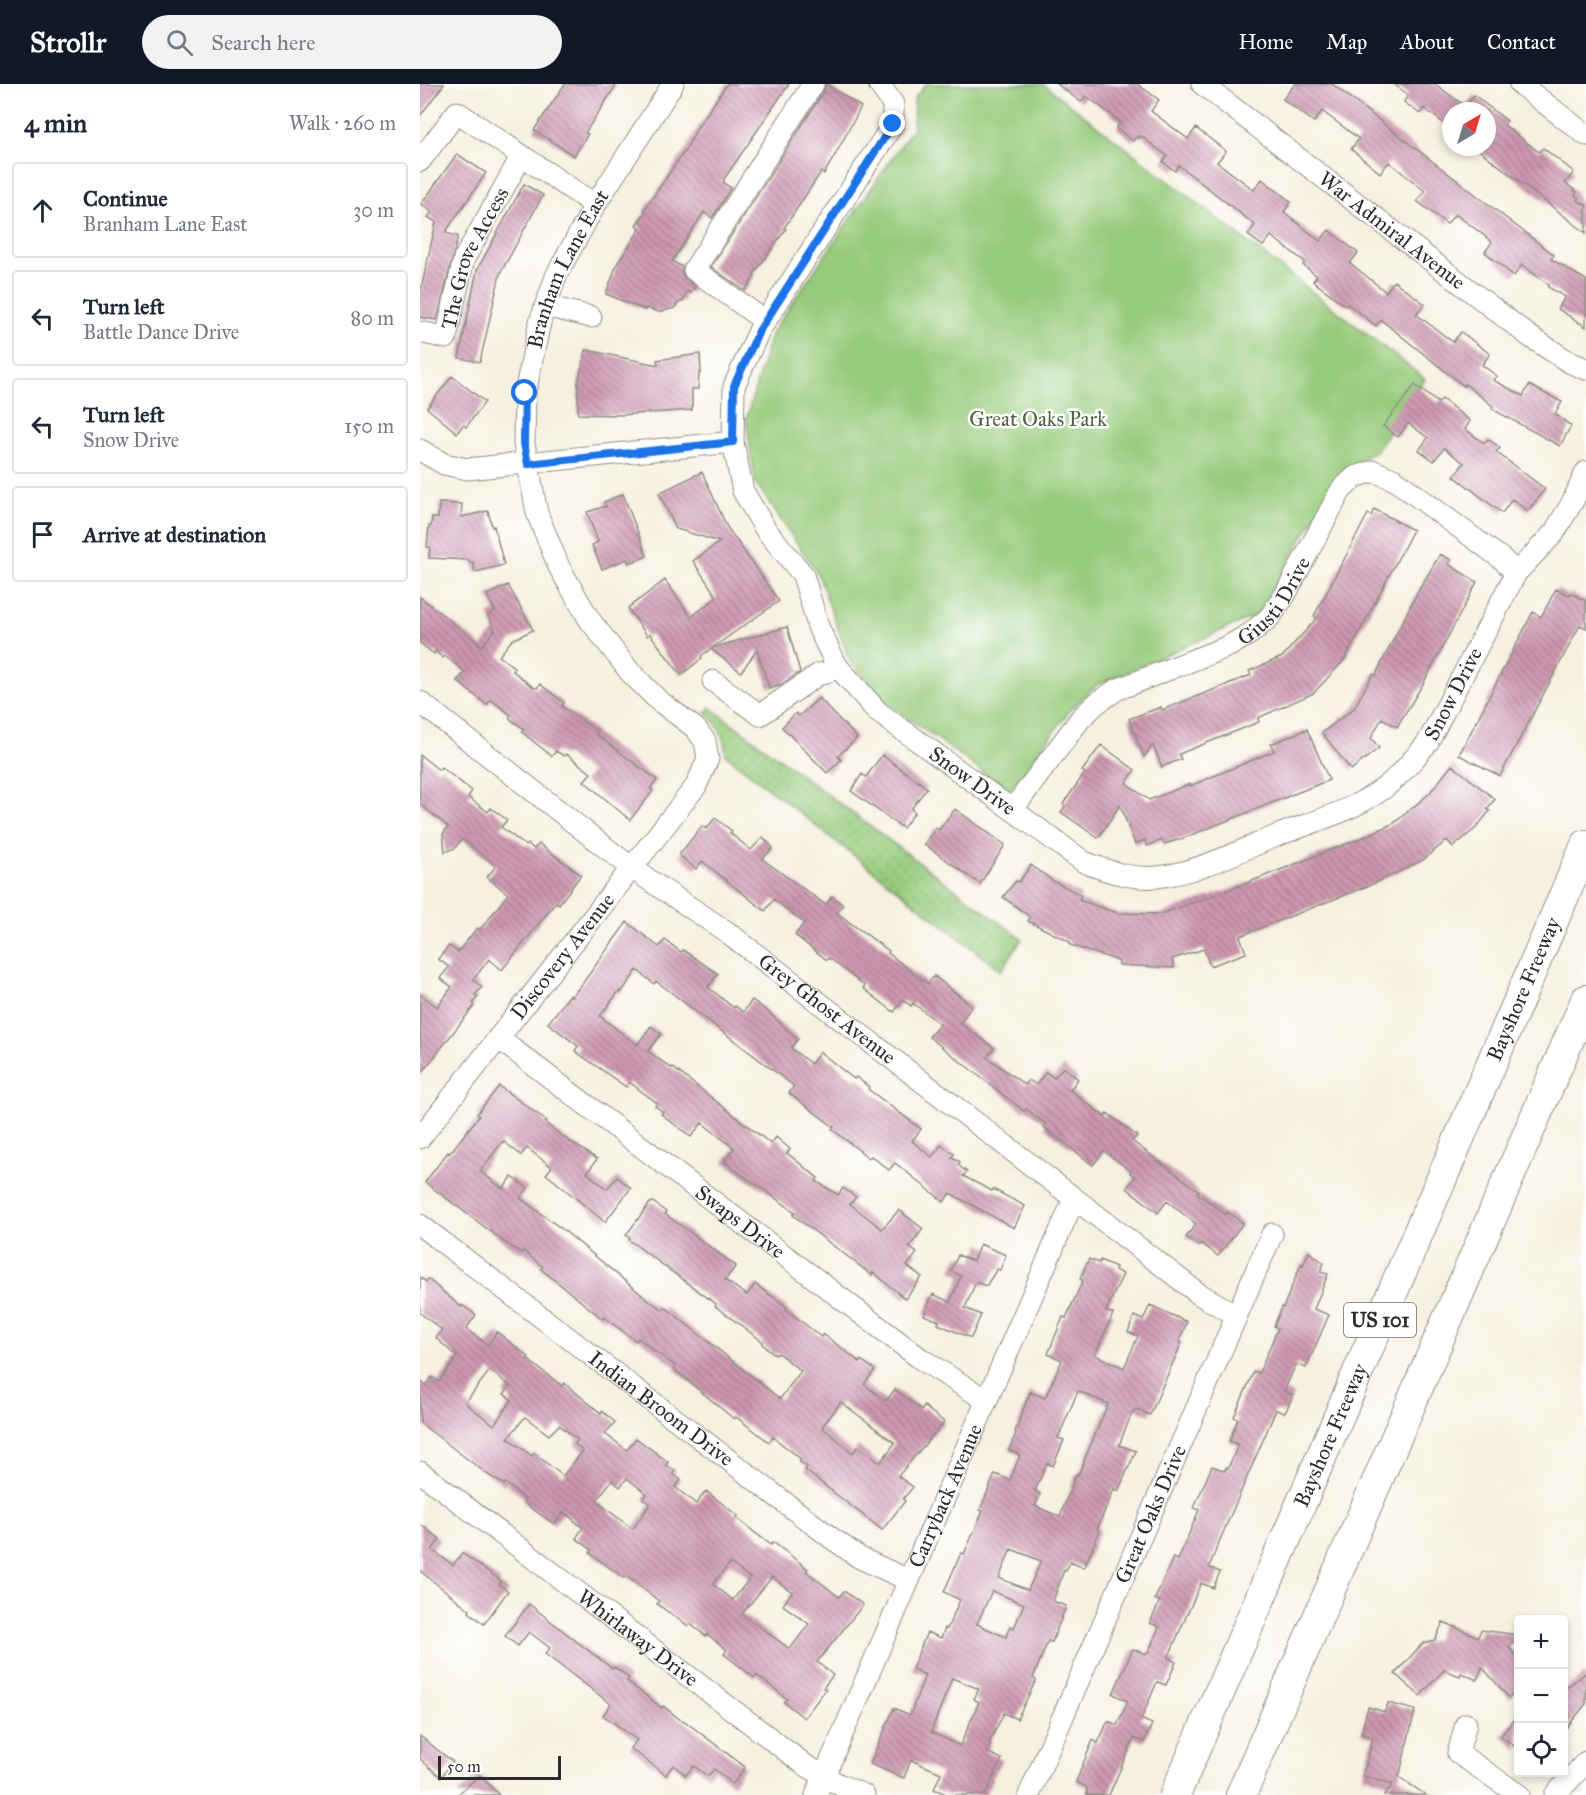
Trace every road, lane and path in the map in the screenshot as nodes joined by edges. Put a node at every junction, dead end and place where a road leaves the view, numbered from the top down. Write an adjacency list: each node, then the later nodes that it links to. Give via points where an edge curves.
1 (813, 84): 12 (street, via 694,270)
2 (879, 84): 12 (street, Snow Drive, via 893,104 893,124)
3 (1520, 84): 6 (street)
4 (669, 86): 9 (street, Branham Lane East)
5 (1214, 87): 14 (street, War Admiral Avenue, via 1529,336)
6 (1586, 135)
7 (521, 157): 8 (street, via 457,112); 9 (street); 13 (street, The Grove Access, via 464,259 446,338)
8 (420, 161)
9 (595, 206): 10 (street, Branham Lane East, via 557,274)
10 (545, 306): 11 (street); 17 (street, Branham Lane East, via 525,393 524,443)
11 (591, 317)
12 (765, 321): 15 (street, Snow Drive, via 734,386)
13 (420, 332)
14 (1586, 369)
15 (733, 442): 17 (street); 20 (street, Snow Drive, via 743,491 766,530 803,575 819,629)
16 (420, 450): 17 (street, via 444,464 467,469)
17 (528, 464): 23 (street, Branham Lane East, via 537,513 559,567 589,619 630,672 705,741 708,759)
18 (1586, 472): 19 (street, Snow Drive, via 1554,533)
19 (1516, 573): 24 (street, Snow Drive, via 1428,742 1384,788 1360,803 1201,866 1163,877 1112,873 1084,862); 24 (street, Giusti Drive, via 1395,480 1374,471 1354,477 1341,490 1270,617 1229,646 1116,690 1097,703 1081,718)
20 (837, 666): 21 (street, via 760,715); 24 (street, Snow Drive, via 878,712)
21 (713, 681)
22 (420, 702): 26 (street, Grey Ghost Avenue)
23 (703, 773): 26 (street, Discovery Avenue)
24 (1013, 809)
25 (1586, 845): 42 (highway, Bayshore Freeway / US 101)
26 (632, 868): 28 (street, Discovery Avenue); 30 (street, Grey Ghost Avenue, via 727,932)
27 (1586, 1000): 43 (highway, US 101)
28 (498, 1038): 29 (street, Discovery Avenue); 34 (street, Swaps Drive, via 921,1359)
29 (420, 1138)
30 (1074, 1199): 33 (street, Grey Ghost Avenue, via 1199,1294); 34 (street, Carryback Avenue)
31 (420, 1225): 36 (street, Indian Broom Drive, via 830,1537 860,1558)
32 (1272, 1234): 33 (street, Great Oaks Drive)
33 (1236, 1314): 41 (street, Great Oaks Drive)
34 (986, 1400): 36 (street, Carryback Avenue)
35 (420, 1472): 39 (street, Whirlaway Drive, via 805,1765)
36 (908, 1580): 39 (street, Carryback Avenue)
37 (1466, 1724): 44 (street, via 1458,1753)
38 (1586, 1762): 45 (street)
39 (820, 1785): 40 (street, Whirlaway Drive)
40 (864, 1795)
41 (1029, 1795)
42 (1174, 1795)
43 (1241, 1795)
44 (1519, 1795)
45 (1555, 1795)

